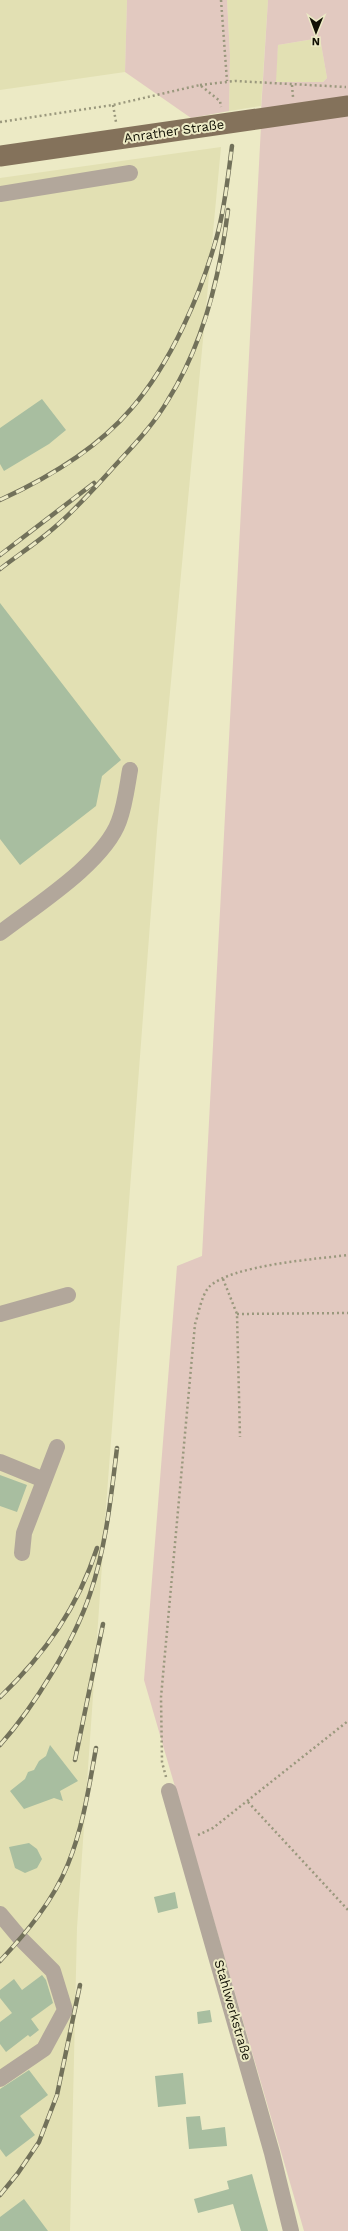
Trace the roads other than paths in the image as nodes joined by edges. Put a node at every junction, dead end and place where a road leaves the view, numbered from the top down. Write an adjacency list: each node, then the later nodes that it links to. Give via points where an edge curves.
1 (348, 106): 2 (main road, Anrather Straße)
2 (0, 156)
3 (130, 173): 4 (street)
4 (0, 194)
5 (130, 770): 6 (street, via 119,822 108,842 90,863)
6 (0, 933)
7 (68, 1295): 8 (street)
8 (0, 1314)
9 (57, 1447): 11 (street)
10 (0, 1462): 11 (street)
11 (44, 1480): 12 (street, via 24,1533)
12 (22, 1553)
13 (169, 1791): 16 (street, Stahlwerkstraße, via 272,2153)
14 (0, 1914): 15 (street, via 53,1970 66,2010 44,2049)
15 (0, 2079)
16 (291, 2231)

